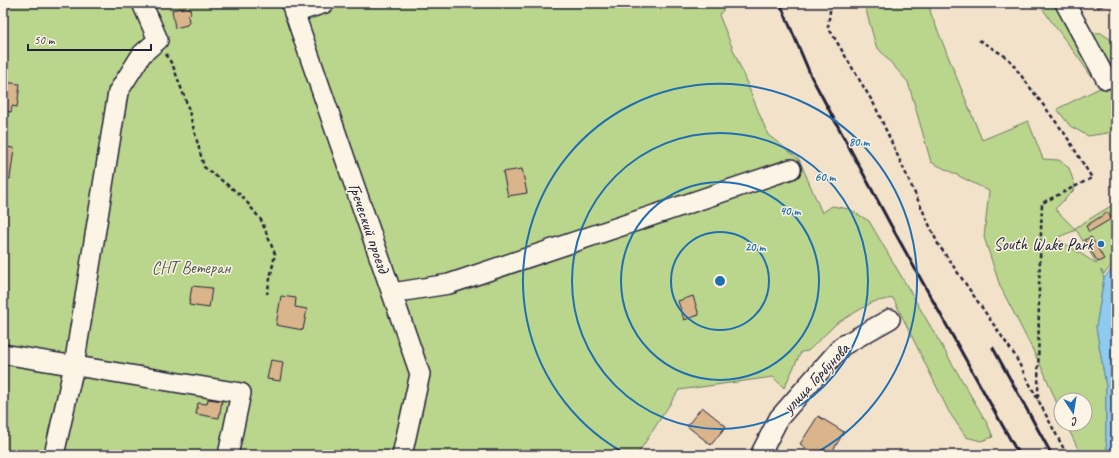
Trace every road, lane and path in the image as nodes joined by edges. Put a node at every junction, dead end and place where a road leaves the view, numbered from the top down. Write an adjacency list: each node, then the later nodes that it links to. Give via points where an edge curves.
1 (142, 3): 6 (street)
2 (325, 3): 5 (street)
3 (831, 3): 15 (path, via 828,27 875,106 938,244 1014,354)
4 (1065, 3): 8 (street)
5 (293, 8): 10 (street, Греческий проезд)
6 (158, 40): 11 (path, via 173,66 188,104 204,167 242,196 261,220 275,254); 14 (street, via 142,54 118,92)
7 (979, 40): 15 (path, via 1008,58 1065,134 1092,178 1042,203)
8 (1106, 79)
9 (791, 169): 10 (street, via 449,284)
10 (392, 293): 18 (street, Греческий проезд, via 420,374)
11 (267, 294)
12 (890, 319): 19 (street, улица Горбунова, via 842,346 779,418)
13 (3, 354): 14 (street)
14 (74, 366): 16 (street); 17 (street, via 241,393)
15 (1038, 401): 20 (path)
16 (54, 455)
17 (228, 455)
18 (402, 455)
19 (760, 455)
20 (1067, 455)

